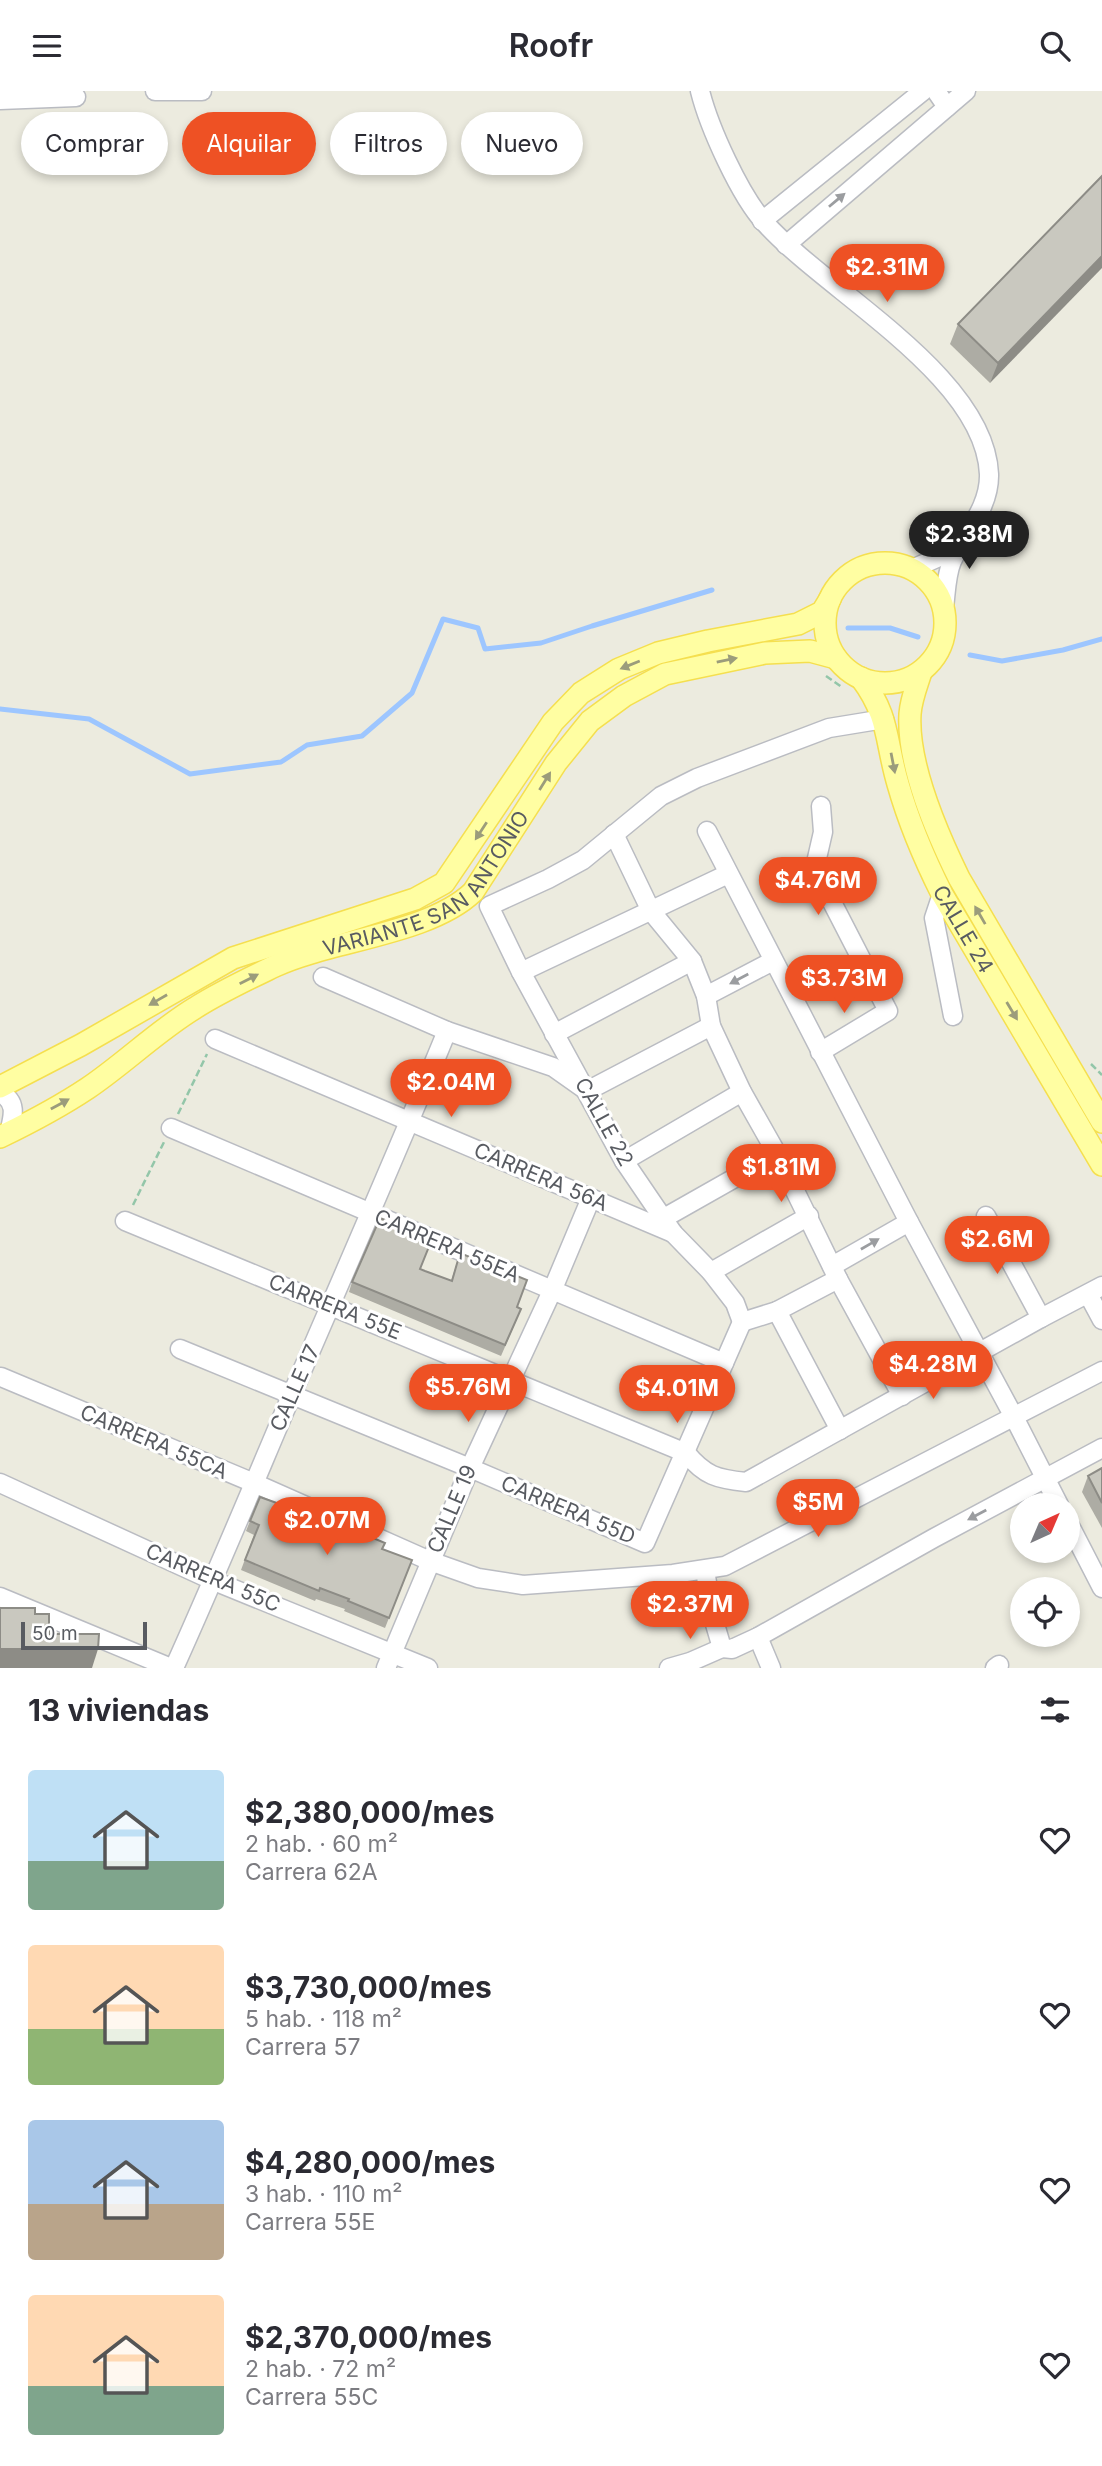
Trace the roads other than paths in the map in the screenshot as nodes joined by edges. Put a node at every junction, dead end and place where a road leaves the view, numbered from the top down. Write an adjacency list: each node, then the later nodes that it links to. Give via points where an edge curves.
1 (155, 91): 2 (street)
2 (202, 91)
3 (700, 91): 10 (street, via 725,155)
4 (923, 91): 10 (street)
5 (936, 91): 9 (street)
6 (967, 91): 9 (street)
7 (76, 97): 8 (street)
8 (0, 100)
9 (947, 107): 11 (street, one-way to 9)
10 (762, 221): 11 (street)
11 (786, 245): 12 (street, via 928,364 963,406 982,439 989,476 986,499)
12 (971, 527): 13 (street, via 937,558); 15 (street, via 951,563)
13 (912, 569): 14 (main road, VARIANTE SAN ANTONIO, via 889,563 864,566 844,579); 15 (main road, via 932,585)
14 (830, 599): 16 (main road, via 826,629); 37 (main road, VARIANTE SAN ANTONIO, one-way to 37, via 822,612 798,624 658,653 619,669 580,693 553,722 444,883 368,916 233,958)
15 (944, 608): 17 (main road, via 940,650)
16 (836, 658): 18 (main road, VARIANTE SAN ANTONIO); 44 (main road, VARIANTE SAN ANTONIO, one-way to 16, via 88,1088 195,1007 278,965 421,921 463,901 556,763 590,721 624,696 665,674 765,653 810,651)
17 (921, 672): 18 (main road, via 892,683); 42 (main road, CALLE 24, one-way to 17, via 941,841 911,736 910,711)
18 (861, 678): 19 (main road, CALLE 24)
19 (884, 719): 22 (street, via 829,728 697,778 661,796); 24 (main road, CALLE 24, one-way to 24, via 908,816)
20 (821, 806): 36 (street, via 823,832 815,867 888,1011)
21 (707, 831): 23 (street)
22 (614, 834): 25 (street); 28 (street, CALLE 22, via 583,860 489,906)
23 (728, 873): 25 (street); 27 (street)
24 (942, 894): 31 (street, via 934,918); 47 (main road, CALLE 24, one-way to 47)
25 (651, 911): 26 (street); 28 (street)
26 (692, 961): 30 (street); 34 (street)
27 (773, 961): 30 (street, one-way to 30); 36 (street)
28 (521, 972): 34 (street, CALLE 22)
29 (323, 977): 33 (street)
30 (706, 996): 32 (street)
31 (953, 1016)
32 (710, 1026): 38 (street); 39 (street)
33 (447, 1031): 38 (street, via 553,1067); 41 (street, CALLE 17)
34 (554, 1034): 38 (street, CALLE 22)
35 (215, 1039): 41 (street, CARRERA 56A)
36 (820, 1052): 53 (street)
37 (0, 1087)
38 (587, 1091): 46 (street, CALLE 22)
39 (743, 1092): 45 (street); 46 (street)
40 (0, 1093): 44 (street, via 15,1112)
41 (410, 1122): 48 (street, CARRERA 56A); 49 (street, CALLE 17)
42 (1102, 1122)
43 (171, 1128): 49 (street, CARRERA 55EA)
44 (5, 1135)
45 (777, 1154): 50 (street); 54 (street)
46 (624, 1161): 54 (street, CALLE 22)
47 (1102, 1165)
48 (591, 1198): 54 (street, CARRERA 56A); 58 (street, CALLE 19)
49 (372, 1213): 58 (street, CARRERA 55EA); 59 (street, CALLE 17)
50 (809, 1216): 55 (street); 56 (street)
51 (986, 1216): 61 (street)
52 (125, 1221): 59 (street, CARRERA 55E)
53 (909, 1222): 56 (street, one-way to 53); 65 (street)
54 (669, 1226): 55 (street, CALLE 22)
55 (711, 1272): 63 (street, CALLE 22, via 735,1303)
56 (835, 1273): 60 (street); 71 (street)
57 (1095, 1290): 61 (street, CARRERA 55E); 62 (street)
58 (552, 1291): 66 (street, CARRERA 55EA); 69 (street, CALLE 19)
59 (332, 1306): 69 (street, CARRERA 55E); 70 (street, CALLE 17)
60 (777, 1311): 63 (street); 73 (street)
61 (1041, 1318): 65 (street, CARRERA 55E)
62 (1102, 1320)
63 (742, 1322): 66 (street)
64 (180, 1349): 70 (street, CARRERA 55D)
65 (979, 1353): 71 (street, CARRERA 55E); 72 (street)
66 (724, 1363): 75 (street)
67 (1102, 1371): 72 (street, CARRERA 55D)
68 (1, 1377): 79 (street, CARRERA 55CA)
69 (510, 1379): 75 (street, CARRERA 55E); 76 (street, CALLE 19)
70 (292, 1395): 76 (street, CARRERA 55D); 79 (street, CALLE 17)
71 (902, 1396): 73 (street, CARRERA 55E)
72 (1014, 1417): 77 (street); 83 (street, CARRERA 55D, via 725,1566)
73 (840, 1430): 75 (street, CARRERA 55E, via 746,1482 718,1479 698,1468)
74 (1102, 1448): 77 (street)
75 (686, 1453): 76 (street, CARRERA 55D, via 645,1543)
76 (470, 1468): 82 (street, CALLE 19)
77 (1046, 1479): 80 (street); 88 (street, one-way to 88)
78 (0, 1483): 84 (street, CARRERA 55C)
79 (254, 1483): 82 (street, CARRERA 55CA); 84 (street, CALLE 17)
80 (1053, 1493)
81 (1080, 1545): 86 (street)
82 (430, 1561): 85 (street, CARRERA 55CA); 90 (street, CALLE 19)
83 (705, 1570): 85 (street, CARRERA 55D); 89 (street)
84 (214, 1581): 90 (street, CARRERA 55C); 91 (street, CALLE 17)
85 (503, 1583)
86 (1102, 1588)
87 (0, 1597): 91 (street)
88 (758, 1637): 89 (street, via 732,1649); 95 (street)
89 (722, 1648): 93 (street); 94 (street)
90 (389, 1661): 92 (street, CARRERA 55C)
91 (172, 1668)
92 (428, 1668)
93 (669, 1668)
94 (715, 1668)
95 (771, 1668)

